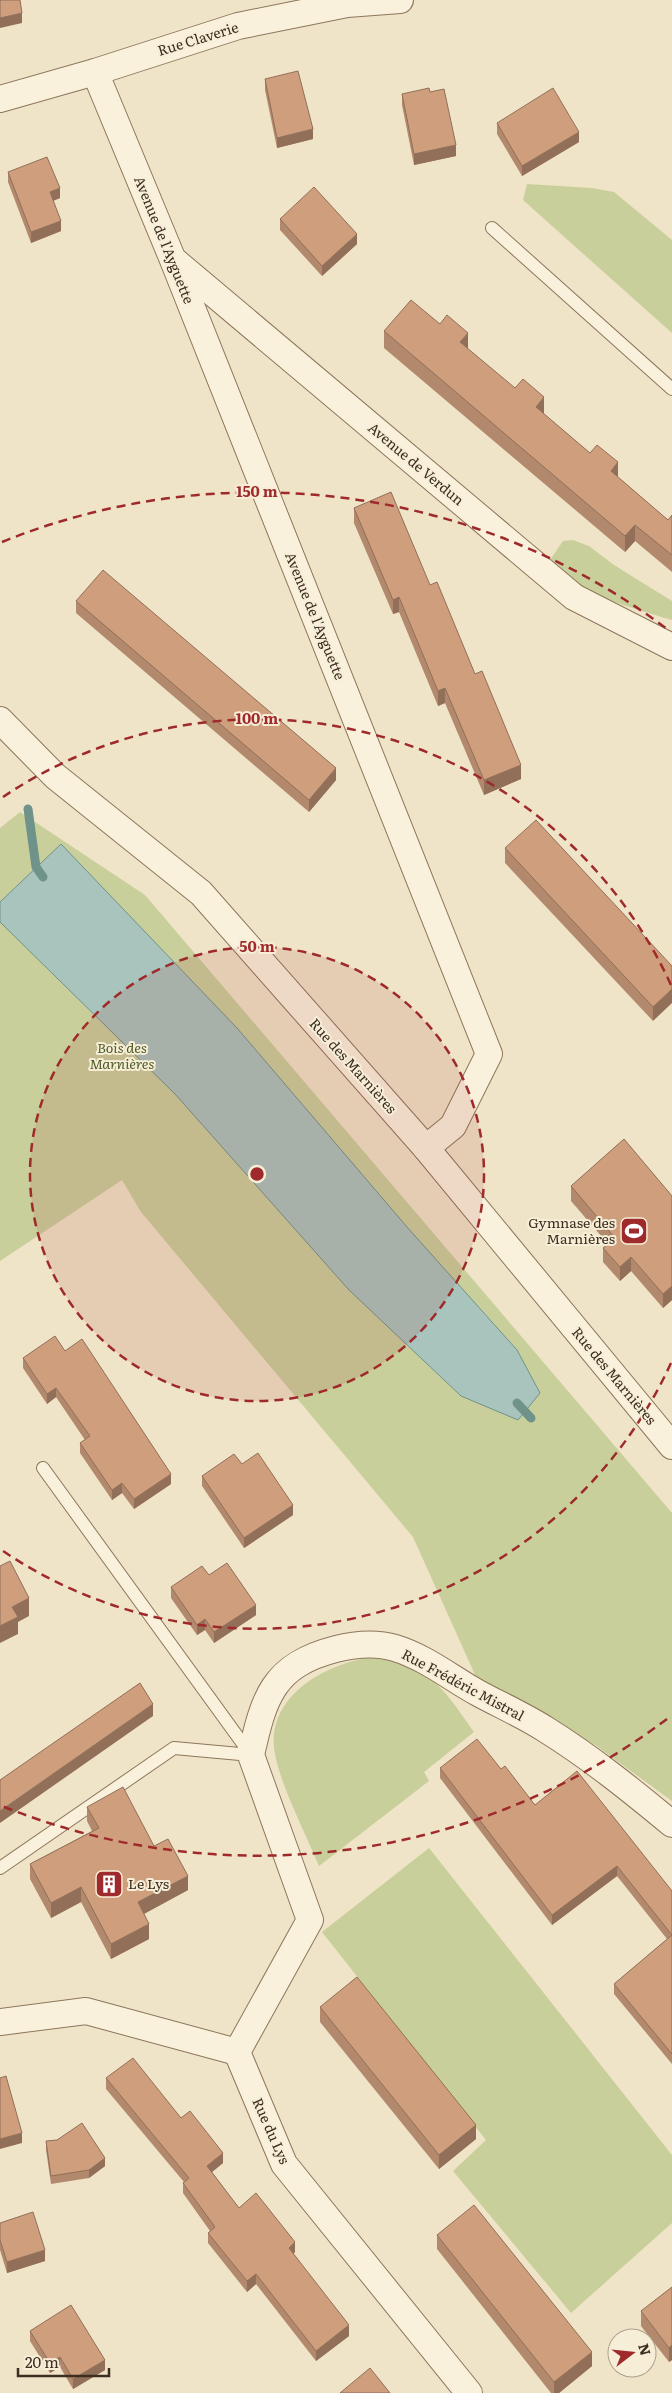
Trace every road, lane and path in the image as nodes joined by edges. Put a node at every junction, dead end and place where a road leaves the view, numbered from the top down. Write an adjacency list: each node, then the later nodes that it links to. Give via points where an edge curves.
1 (400, 0): 2 (street, Rue Claverie, via 347,4 238,26)
2 (95, 72): 3 (street, Rue Claverie); 5 (street, Avenue de l'Ayguette)
3 (0, 99)
4 (492, 228): 6 (lane)
5 (173, 260): 7 (street, Avenue de Verdun, via 574,597); 9 (street, Avenue de l'Ayguette, via 489,1054 453,1126)
6 (672, 390)
7 (672, 647)
8 (0, 720): 9 (street, Rue des Marnières, via 55,776 201,893)
9 (426, 1148): 10 (street, Rue des Marnières)
10 (672, 1446)
11 (43, 1468): 12 (lane)
12 (251, 1755): 13 (street, Rue Frédéric Mistral, via 267,1700 276,1682 295,1664 319,1653 371,1644 395,1648 418,1658 544,1728 612,1775); 14 (lane, via 174,1748); 16 (street, via 310,1920)
13 (672, 1824)
14 (0, 1868)
15 (0, 2022): 16 (street, via 86,2011)
16 (237, 2052): 17 (street, Rue du Lys, via 284,2164)
17 (469, 2393)

